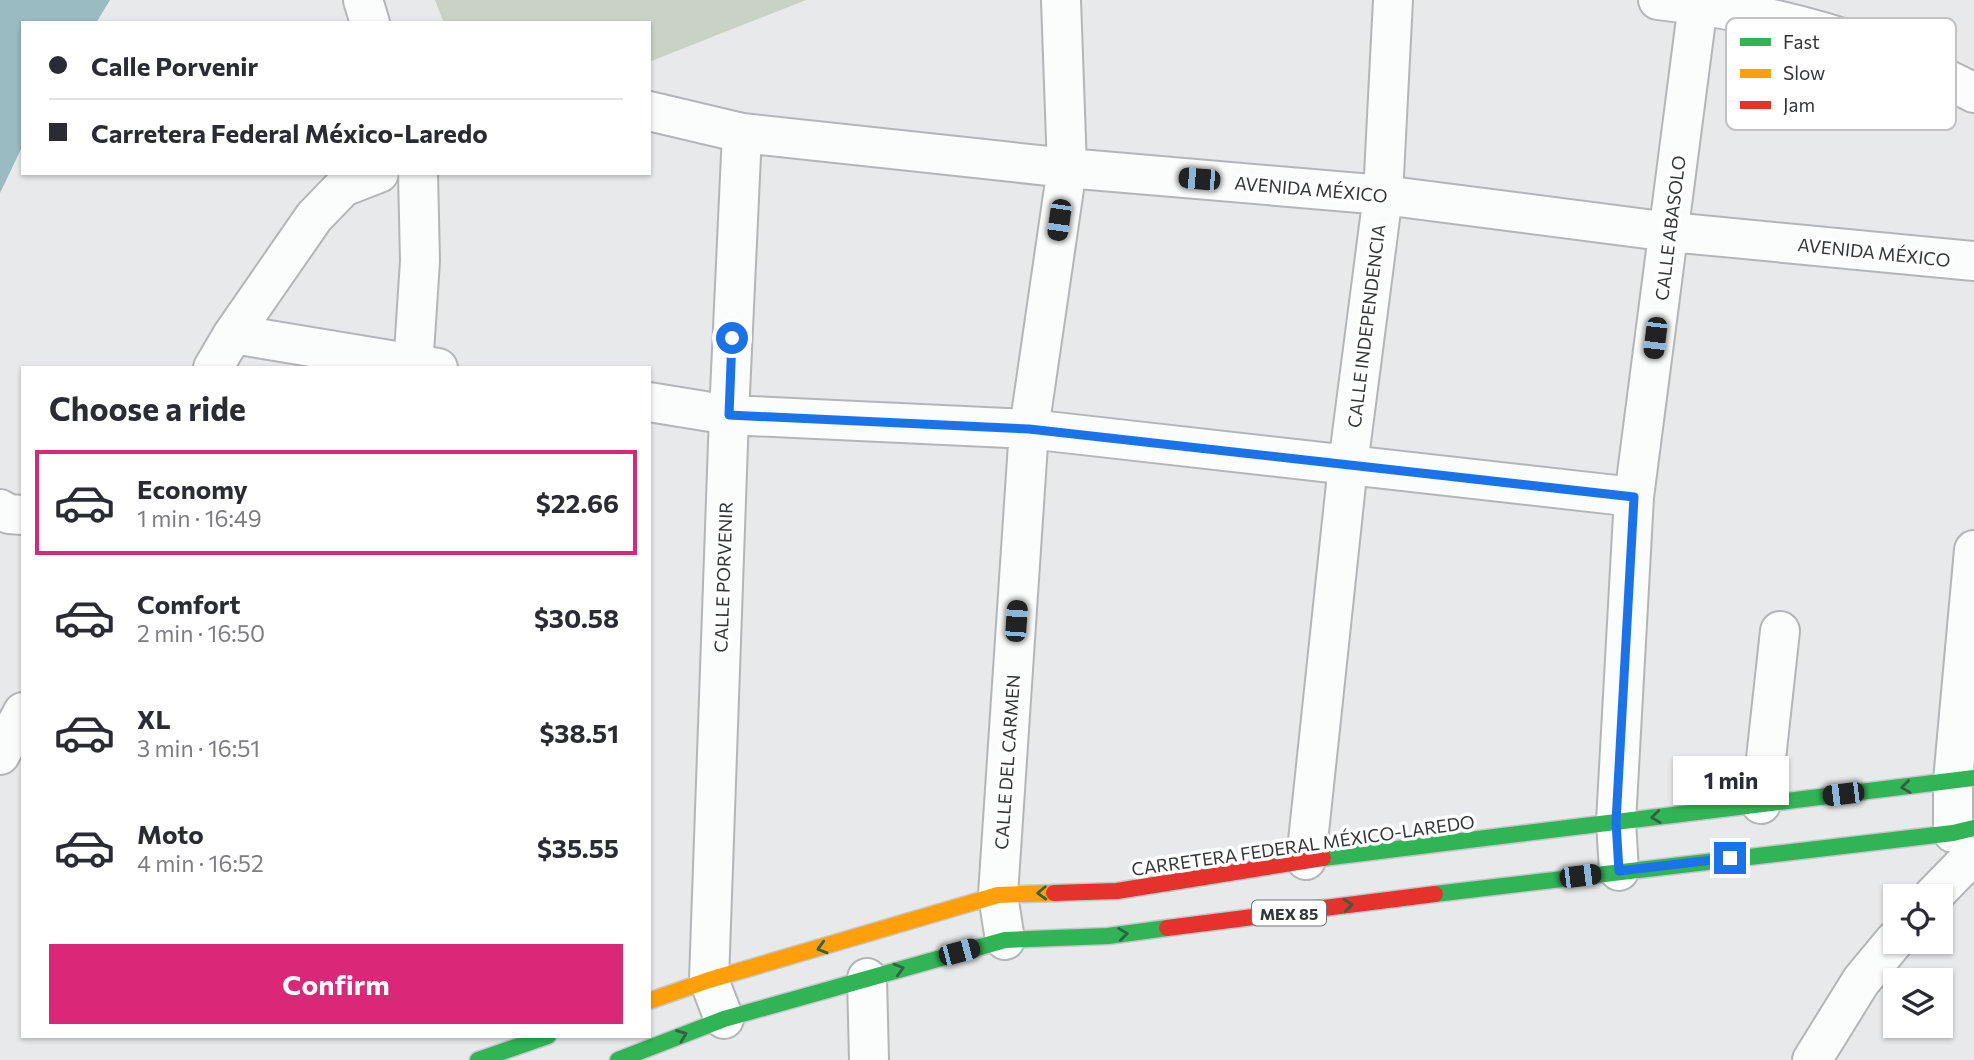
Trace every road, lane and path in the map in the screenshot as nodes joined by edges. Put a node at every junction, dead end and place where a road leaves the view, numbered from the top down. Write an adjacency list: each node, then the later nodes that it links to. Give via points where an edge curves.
1 (363, 0): 7 (street)
2 (1061, 0): 12 (street, CALLE DEL CARMEN)
3 (1393, 0): 15 (street, CALLE INDEPENDENCIA)
4 (1658, 0): 5 (street)
5 (1698, 4): 6 (street); 16 (street, CALLE ABASOLO)
6 (1759, 18)
7 (369, 21)
8 (1956, 83): 9 (street)
9 (1974, 93)
10 (651, 111): 11 (street, AVENIDA MÉXICO)
11 (742, 133): 12 (street, AVENIDA MÉXICO); 22 (street, CALLE PORVENIR)
12 (1067, 168): 15 (street, AVENIDA MÉXICO); 23 (street, CALLE DEL CARMEN)
13 (374, 175): 18 (street, via 343,187 314,217)
14 (418, 175): 20 (street)
15 (1383, 194): 16 (street, AVENIDA MÉXICO); 24 (street, CALLE INDEPENDENCIA)
16 (1670, 232): 17 (street, AVENIDA MÉXICO); 25 (street, CALLE ABASOLO)
17 (1974, 261)
18 (233, 334): 19 (street); 20 (street)
19 (214, 366)
20 (422, 366)
21 (651, 402): 22 (street)
22 (729, 415): 23 (street); 43 (street, CALLE PORVENIR)
23 (1029, 429): 24 (street); 39 (street, CALLE DEL CARMEN)
24 (1349, 464): 25 (street); 36 (street, CALLE INDEPENDENCIA)
25 (1634, 497): 34 (street, CALLE ABASOLO)
26 (0, 509): 27 (street)
27 (21, 515)
28 (1974, 550): 32 (street)
29 (1780, 631): 33 (street)
30 (21, 716): 31 (street)
31 (0, 755)
32 (1964, 780): 33 (main road, CARRETERA FEDERAL MÉXICO-LAREDO, one-way to 33); 35 (street)
33 (1761, 804): 34 (main road, CARRETERA FEDERAL MÉXICO-LAREDO, one-way to 34)
34 (1616, 822): 36 (main road, CARRETERA FEDERAL MÉXICO-LAREDO); 37 (street, CALLE ABASOLO)
35 (1967, 838): 37 (main road, MEX 85); 38 (street)
36 (1306, 860): 39 (main road, CARRETERA FEDERAL MÉXICO-LAREDO, one-way to 39, via 1117,891)
37 (1619, 871): 40 (main road, MEX 85, one-way to 37, via 1108,936)
38 (1940, 884)
39 (998, 895): 40 (street, CALLE DEL CARMEN); 43 (main road, CARRETERA FEDERAL MÉXICO-LAREDO, one-way to 43)
40 (1005, 940): 42 (main road, MEX 85, one-way to 40)
41 (1883, 954): 51 (street)
42 (867, 978): 45 (main road, MEX 85); 50 (street)
43 (709, 980): 44 (main road, CARRETERA FEDERAL MÉXICO-LAREDO); 45 (street, CALLE PORVENIR)
44 (651, 1000)
45 (724, 1019): 49 (main road, MEX 85, one-way to 45)
46 (541, 1038): 47 (main road); 48 (main road)
47 (478, 1060)
48 (541, 1060)
49 (618, 1060)
50 (869, 1060)
51 (1812, 1060)

